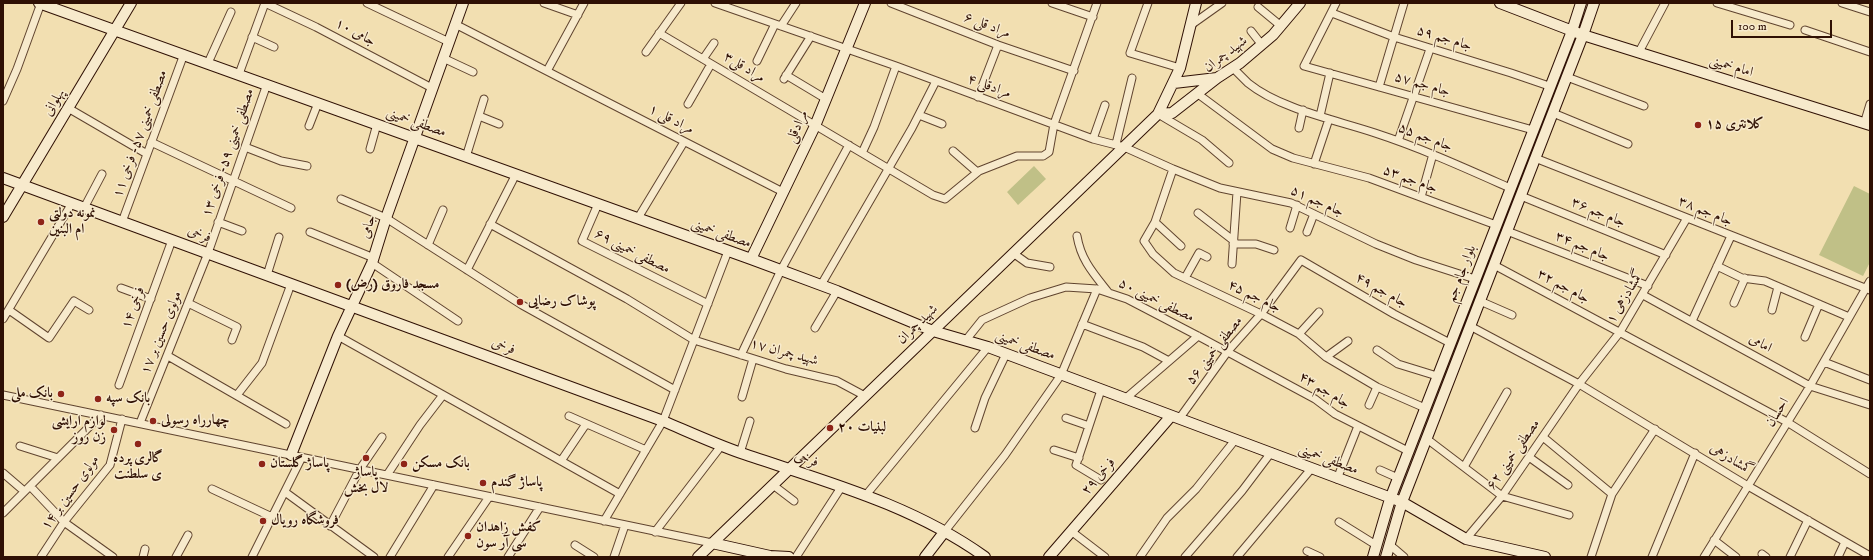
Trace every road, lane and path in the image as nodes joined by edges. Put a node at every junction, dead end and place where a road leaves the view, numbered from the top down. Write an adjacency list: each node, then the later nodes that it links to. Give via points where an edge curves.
1 (40, 3): 39 (street, مصطفی خمینی); 85 (street)
2 (131, 3): 39 (street, پهلوانی)
3 (265, 3): 45 (street); 79 (street, جامی ۱۰)
4 (367, 3): 47 (street)
5 (544, 3): 31 (street)
6 (584, 3): 31 (street)
7 (681, 3): 42 (street)
8 (715, 3): 34 (street, مرادقلی ۴)
9 (796, 3): 34 (street)
10 (864, 3): 52 (street, مرادقلی)
11 (891, 3): 49 (street, مراد قلی ۶)
12 (1052, 3): 32 (street)
13 (1096, 3): 32 (street)
14 (1148, 3): 64 (street, via 1130,53)
15 (1196, 3): 35 (street, شهید چمران)
16 (1222, 3): 35 (street)
17 (1300, 3): 37 (street, شهید چمران)
18 (1336, 3): 30 (street)
19 (1404, 3): 46 (street)
20 (1500, 3): 40 (street)
21 (1581, 3): 40 (street, بلوار جام جم)
22 (1594, 3): 43 (street, بلوار جام جم)
23 (1665, 3): 55 (street)
24 (1717, 3): 36 (street)
25 (1842, 3): 29 (street)
26 (461, 4): 33 (street, جامی)
27 (1258, 7): 37 (street)
28 (231, 12): 61 (street)
29 (1870, 12)
30 (1332, 13): 46 (street, جام جم ۵۹); 69 (street, جام جم ۵۷, via 1304,66)
31 (578, 15): 66 (street)
32 (1093, 17): 67 (street)
33 (456, 24): 47 (street, جامی); 66 (street, مراد قلی ۱)
34 (778, 25): 44 (street, مرادقلی ۴); 60 (street)
35 (1191, 25): 64 (street, شهید چمران)
36 (1790, 25)
37 (1281, 26): 50 (street, شهید چمران)
38 (1805, 30): 56 (street)
39 (114, 31): 57 (street, مصطفی خمینی); 91 (street, پهلوانی)
40 (1572, 31): 43 (street, امام خمینی); 77 (street, بلوار جام جم)
41 (1251, 32): 50 (street)
42 (659, 33): 54 (street); 59 (street, مراد قلی۳)
43 (1583, 35): 55 (street, امام خمینی); 71 (street, بلوار جام جم)
44 (811, 36): 52 (street, مرادقلی ۴); 83 (street, via 785,77)
45 (252, 37): 51 (street); 70 (street)
46 (1394, 37): 53 (street, جام جم ۵۹); 78 (street)
47 (449, 42): 58 (street, جامی)
48 (714, 43): 59 (street)
49 (998, 45): 67 (street, مراد قلی ۶); 81 (street)
50 (1262, 45): 65 (street, شهید چمران)
51 (274, 47)
52 (846, 48): 63 (street, مرادقلی ۴); 83 (street, مرادقلی)
53 (1430, 49): 77 (street, جام جم ۵۹); 82 (street)
54 (646, 52)
55 (1639, 52): 103 (street, امام خمینی)
56 (1870, 52)
57 (184, 54): 61 (street, مصطفی خمینی); 111 (street, مصطفی خمینی ۵۷- فرخی ۱۱)
58 (443, 58): 68 (street); 79 (street, جامی)
59 (703, 59): 62 (street, مراد قلی۳)
60 (757, 61)
61 (208, 63): 70 (street, مصطفی خمینی)
62 (711, 64): 87 (street); 105 (street, مراد قلی۳)
63 (896, 66): 74 (street, مرادقلی ۴); 119 (street)
64 (1180, 68): 75 (street, شهید چمران)
65 (1233, 68): 73 (street, شهید چمران); 92 (street, جام جم ۵۵, via 1249,84 1274,99)
66 (547, 71): 112 (street, مراد قلی ۱)
67 (1074, 71): 102 (street)
68 (473, 72)
69 (1330, 73): 78 (street, جام جم ۵۷); 97 (street)
70 (239, 74): 76 (street, مصطفی خمینی)
71 (1567, 77): 90 (street); 93 (street, بلوار جام جم)
72 (1132, 78): 114 (street)
73 (1217, 78): 75 (street); 80 (street, شهید چمران)
74 (936, 81): 81 (street, مرادقلی ۴); 95 (street)
75 (1174, 83): 94 (street, شهید چمران)
76 (267, 84): 86 (street, مصطفی خمینی); 116 (street, مصطفی خمینی ۵۹- فرخی ۱۳)
77 (1550, 86): 107 (street, بلوار جام جم)
78 (1379, 87): 82 (street, جام جم ۵۷)
79 (432, 88): 108 (street, جامی)
80 (1198, 94): 94 (street, شهید چمران, via 1172,113); 125 (street, جام جم ۵۳, via 1272,149)
81 (978, 96): 102 (street, مرادقلی ۴)
82 (1414, 97): 107 (street, جام جم ۵۷); 110 (street)
83 (826, 99): 105 (street, مرادقلی)
84 (484, 100): 96 (street)
85 (3, 101)
86 (318, 103): 99 (street, مصطفی خمینی); 104 (street)
87 (688, 104)
88 (1870, 104): 103 (street)
89 (1106, 105): 109 (street)
90 (1644, 106)
91 (68, 108): 120 (street); 134 (street, پهلوانی)
92 (1303, 110): 97 (street, جام جم ۵۵); 106 (street)
93 (1553, 113): 113 (street); 123 (street, بلوار جام جم)
94 (1158, 114): 114 (street, شهید چمران); 124 (street, via 1202,140)
95 (919, 115): 101 (street); 127 (street)
96 (479, 116): 100 (street); 122 (street)
97 (1320, 116): 98 (street, جام جم ۵۵)
98 (1329, 119): 110 (street, جام جم ۵۵); 125 (street)
99 (377, 124): 108 (street, مصطفی خمینی); 117 (street)
100 (499, 124)
101 (942, 124)
102 (1054, 124): 109 (street, مرادقلی ۴); 129 (street, via 1049,152 1043,156 1016,156)
103 (1867, 124)
104 (309, 126)
105 (815, 126): 115 (street, مراد قلی۳); 136 (street, مرادقلی)
106 (1299, 128)
107 (1532, 130): 135 (street, بلوار جام جم)
108 (415, 138): 122 (street, مصطفی خمینی); 150 (street, جامی)
109 (1093, 139): 114 (street, مرادقلی ۴)
110 (1398, 141): 121 (street, جام جم ۵۵)
111 (151, 142): 120 (street, مصطفی خمینی ۵۷- فرخی ۱۱); 133 (street)
112 (684, 142): 136 (street, مراد قلی ۱); 151 (street)
113 (1628, 144)
114 (1120, 145): 128 (street, جام جم ۵۱); 173 (street, شهید چمران)
115 (849, 146): 119 (street, مراد قلی۳); 184 (street)
116 (245, 147): 126 (street, via 281,161); 133 (street, مصطفی خمینی ۵۹- فرخی ۱۳)
117 (370, 149)
118 (953, 151): 129 (street)
119 (862, 153): 127 (street, مراد قلی۳)
120 (147, 154): 153 (street, مصطفی خمینی ۵۷- فرخی ۱۱)
121 (1433, 154): 135 (street, جام جم ۵۵); 139 (street)
122 (466, 157): 131 (street, مصطفی خمینی)
123 (1535, 158): 138 (street, بلوار جام جم); 152 (street, جام جم ۳۸)
124 (1229, 162)
125 (1314, 164): 139 (street, جام جم ۵۳, via 1369,178)
126 (307, 166)
127 (888, 168): 129 (street, مراد قلی۳, via 933,195 945,199); 191 (street)
128 (1172, 169): 137 (street, جام جم ۵۱); 155 (street, جام جم ۴۵)
129 (977, 172)
130 (102, 174): 144 (street)
131 (516, 174): 142 (street, مصطفی خمینی); 156 (street)
132 (3, 178): 134 (street, فرخی)
133 (233, 182): 145 (street); 154 (street, مصطفی خمینی ۵۹- فرخی ۱۳)
134 (22, 186): 141 (street, فرخی); 149 (street, پهلوانی)
135 (1510, 188): 157 (street, بلوار جام جم)
136 (783, 192): 176 (street, مرادقلی)
137 (1237, 192): 143 (street, جام جم ۵۱); 167 (street)
138 (1521, 196): 160 (street, بلوار جام جم); 174 (street, جام جم ۳۶)
139 (1422, 198): 157 (street, جام جم ۵۳)
140 (341, 199): 150 (street)
141 (72, 203): 144 (street, فرخی); 207 (street)
142 (598, 204): 151 (street, مصطفی خمینی); 204 (street, مصطفی خمینی ۶۹, via 582,241)
143 (1297, 205): 148 (street, جام جم ۵۱); 158 (street)
144 (84, 208): 153 (street, فرخی)
145 (290, 208)
146 (443, 210): 168 (street)
147 (1198, 213): 167 (street)
148 (1314, 214): 162 (street); 188 (street, جام جم ۵۱, via 1376,244)
149 (3, 217)
150 (386, 218): 168 (street); 177 (street, جامی)
151 (638, 218): 171 (street, مصطفی خمینی)
152 (1687, 218): 164 (street, جام جم ۳۸); 174 (street, گمشادزهی ۱)
153 (122, 222): 166 (street, فرخی)
154 (218, 222): 159 (street); 172 (street, مصطفی خمینی ۵۹- فرخی ۱۳)
155 (1154, 222): 169 (street); 186 (street, جام جم ۴۵, via 1144,241 1152,254 1174,273)
156 (490, 224): 183 (street); 227 (street, شهید چمران ۱۷, via 627,299)
157 (1496, 225): 188 (street, بلوار جام جم)
158 (1290, 228)
159 (242, 231)
160 (1507, 231): 180 (street, بلوار جام جم); 192 (street, جام جم ۳۴)
161 (310, 232): 177 (street)
162 (1307, 232)
163 (1077, 236): 198 (street, via 1080,251 1090,270)
164 (1731, 236): 181 (street); 196 (street, جام جم ۳۸)
165 (279, 237): 185 (street)
166 (172, 240): 172 (street, فرخی); 200 (street, فرخی ۱۴)
167 (1234, 242): 170 (street, via 1256,244); 179 (street)
168 (428, 245): 183 (street)
169 (1181, 246)
170 (1274, 250)
171 (728, 251): 176 (street, مصطفی خمینی); 204 (street)
172 (208, 253): 185 (street, فرخی); 202 (street, مولوی حسین بر ۱۷)
173 (1014, 253): 182 (street, via 1026,263); 220 (street, شهید چمران)
174 (1666, 255): 192 (street, گمشادزهی ۱)
175 (1207, 257): 186 (street, via 1199,254)
176 (751, 259): 184 (street, مصطفی خمینی)
177 (373, 260): 206 (street, جامی); 215 (street)
178 (1301, 260): 211 (street, مصطفی خمینی ۵۶); 230 (street, جام جم ۴۹)
179 (1232, 264)
180 (1494, 265): 201 (street, بلوار جام جم); 221 (street, جام جم ۳۲)
181 (1717, 266): 187 (street); 216 (street)
182 (1050, 267)
183 (467, 270): 248 (street, via 522,305)
184 (781, 270): 191 (street, مصطفی خمینی); 235 (street)
185 (267, 275): 190 (street, فرخی)
186 (1185, 278): 211 (street, جام جم ۴۵)
187 (1744, 278): 193 (street, via 1765,281); 203 (street)
188 (1475, 279): 230 (street, بلوار جام جم)
189 (1870, 281): 196 (street, احسان)
190 (291, 284): 206 (street, فرخی); 252 (street, via 262,363)
191 (821, 285): 197 (street, مصطفی خمینی)
192 (1648, 286): 199 (street, گمشادزهی ۱)
193 (1778, 287): 205 (street); 209 (street)
194 (121, 288): 200 (street)
195 (1097, 289): 198 (street, مصطفی خمینی ۵۰); 217 (street); 228 (street, مصطفی خمینی ۵۰, via 1066,287 1030,298 982,320)
196 (1868, 290): 213 (street, احسان)
197 (837, 291): 219 (street); 220 (street, مصطفی خمینی)
198 (1108, 292): 224 (street, مصطفی خمینی ۵۰, via 1127,299)
199 (1643, 295): 216 (street, امامی); 221 (street, گمشادزهی ۱)
200 (151, 299): 245 (street, فرخی ۱۴)
201 (1480, 301): 212 (street); 218 (street, بلوار جام جم)
202 (188, 303): 226 (street, via 237,326); 236 (street, مولوی حسین بر ۱۷)
203 (1734, 303)
204 (708, 304): 227 (street)
205 (1819, 304): 213 (street); 225 (street)
206 (353, 307): 223 (street, جامی); 265 (street, فرخی)
207 (9, 310): 208 (street, via 49,338 74,301); 214 (street)
208 (89, 310)
209 (1772, 310)
210 (1319, 312): 222 (street)
211 (1261, 314): 222 (street, جام جم ۴۵); 233 (street, مصطفی خمینی ۵۶)
212 (1512, 315)
213 (1849, 317): 240 (street, احسان)
214 (3, 319)
215 (458, 321)
216 (1692, 321): 246 (street, امامی)
217 (1082, 324): 239 (street, via 1143,347); 241 (street)
218 (1470, 326): 244 (street, گمشادزهی); 277 (street, بلوار جام جم)
219 (815, 328)
220 (933, 331): 228 (street, مصطفی خمینی); 254 (street, شهید چمران)
221 (1620, 332): 244 (street, گمشادزهی ۱); 267 (street, جام جم ۳۲)
222 (1299, 334): 237 (street, جام جم ۴۵)
223 (338, 336): 253 (street); 287 (street, جامی)
224 (1198, 336): 233 (street, مصطفی خمینی ۵۰); 239 (street)
225 (1805, 336)
226 (232, 340)
227 (694, 340): 235 (street, شهید چمران ۱۷); 248 (street)
228 (966, 340): 231 (street, مصطفی خمینی)
229 (1348, 341): 237 (street)
230 (1450, 343): 242 (street, بلوار جام جم)
231 (988, 347): 234 (street, مصطفی خمینی); 315 (street)
232 (1377, 350): 242 (street, via 1398,364)
233 (1228, 351): 263 (street, مصطفی خمینی ۵۶); 272 (street, جام جم ۴۳)
234 (1006, 354): 241 (street, مصطفی خمینی); 273 (street, via 985,398)
235 (741, 355): 238 (street, شهید چمران ۱۷)
236 (168, 356): 252 (street); 268 (street, مولوی حسین بر ۱۷)
237 (1326, 357): 247 (street, جام جم ۴۵)
238 (753, 359): 254 (street, شهید چمران ۱۷, via 837,381); 255 (street)
239 (1168, 361): 256 (street)
240 (1824, 362): 243 (street); 246 (street, احسان)
241 (1060, 375): 249 (street, مصطفی خمینی); 331 (street, via 1005,455)
242 (1437, 376): 259 (street, بلوار جام جم)
243 (1870, 380)
244 (1580, 384): 274 (street, گمشادزهی); 276 (street, مصطفی خمینی ۶۲)
245 (120, 385)
246 (1810, 386): 258 (street, امامی); 267 (street, احسان)
247 (1377, 387): 257 (street); 259 (street, جام جم ۴۵)
248 (675, 390): 265 (street)
249 (1101, 390): 256 (street, مصطفی خمینی); 271 (street)
250 (1507, 392): 293 (street)
251 (3, 395): 260 (street)
252 (237, 395): 269 (street)
253 (443, 395): 292 (street); 300 (street)
254 (865, 396): 294 (street, شهید چمران)
255 (742, 397)
256 (1125, 399): 263 (street, مصطفی خمینی)
257 (1369, 405)
258 (1870, 405)
259 (1425, 408): 283 (street, بلوار جام جم)
260 (101, 415): 264 (street); 290 (street)
261 (569, 416): 270 (street)
262 (1066, 418): 271 (street)
263 (1175, 418): 278 (street, مصطفی خمینی); 332 (street, فرخی ۲۹)
264 (122, 419): 268 (street); 327 (street, مولوی حسین بر ۱۴, via 110,465)
265 (663, 421): 280 (street, فرخی); 281 (street)
266 (750, 421): 284 (street)
267 (1787, 422): 299 (street, جام جم ۳۲); 309 (street, احسان)
268 (140, 423): 287 (street)
269 (286, 424)
270 (586, 424): 281 (street); 292 (street)
271 (1089, 426): 291 (street)
272 (1358, 426): 283 (street, جام جم ۴۳); 302 (street)
273 (975, 428)
274 (1655, 430): 286 (street, گمشادزهی); 314 (street)
275 (382, 437): 296 (street)
276 (1542, 437): 289 (street, مصطفی خمینی ۶۲); 314 (street)
277 (1427, 439): 293 (street); 320 (street, بلوار جام جم)
278 (1235, 440): 285 (street, مصطفی خمینی); 364 (street, via 1196,489 1167,518)
279 (20, 446): 290 (street)
280 (721, 446): 284 (street, فرخی); 333 (street)
281 (646, 450): 313 (street)
282 (1054, 450): 291 (street)
283 (1408, 451): 301 (street, بلوار جام جم)
284 (740, 453): 294 (street, فرخی)
285 (1270, 454): 295 (street, مصطفی خمینی); 365 (street, via 1242,491)
286 (1695, 454): 309 (street, گمشادزهی); 373 (street)
287 (291, 455): 288 (street)
288 (302, 457): 296 (street); 312 (street)
289 (1529, 457): 306 (street); 316 (street, مصطفی خمینی ۶۲)
290 (58, 458): 307 (street)
291 (1079, 458): 303 (street, via 1076,465)
292 (561, 461): 313 (street)
293 (1464, 467): 316 (street)
294 (789, 469): 304 (street, شهید چمران); 308 (street, فرخی)
295 (1311, 469): 302 (street, مصطفی خمینی); 366 (street)
296 (360, 470): 300 (street); 330 (street)
297 (1380, 470): 301 (street)
298 (3, 473): 311 (street)
299 (1870, 474)
300 (387, 475): 305 (street)
301 (1398, 478): 318 (street, بلوار جام جم)
302 (1338, 479): 318 (street, مصطفی خمینی)
303 (1101, 480)
304 (773, 484): 319 (street); 338 (street, شهید چمران)
305 (434, 485): 317 (street); 351 (street)
306 (1568, 485)
307 (30, 486): 311 (street); 327 (street)
308 (842, 486): 315 (street, فرخی); 359 (street)
309 (1748, 486): 325 (street, گمشادزهی); 336 (street, احسان)
310 (212, 489): 324 (street)
311 (24, 491): 322 (street)
312 (285, 492): 324 (street); 330 (street)
313 (620, 494): 326 (street)
314 (1612, 494): 372 (street)
315 (866, 495): 331 (street, فرخی, via 908,511)
316 (1502, 496): 323 (street); 335 (street, مصطفی خمینی ۶۲)
317 (489, 497): 321 (street); 352 (street)
318 (1390, 499): 320 (street, مصطفی خمینی); 340 (street, بلوار جام جم)
319 (794, 501)
320 (1402, 502): 335 (street); 341 (street, بلوار جام جم)
321 (540, 507): 326 (street); 353 (street)
322 (3, 513)
323 (1569, 515)
324 (272, 517): 350 (street)
325 (1808, 520): 337 (street, گمشادزهی); 376 (street)
326 (604, 521): 329 (street)
327 (64, 522): 346 (street, مولوی حسین بر ۱۴); 347 (street)
328 (1339, 522): 340 (street)
329 (625, 525): 333 (street); 355 (street)
330 (330, 526): 344 (street)
331 (945, 531): 360 (street); 361 (street, فرخی)
332 (1071, 531): 362 (street, فرخی ۲۹); 363 (street)
333 (655, 532): 338 (street)
334 (188, 535): 349 (street)
335 (1466, 539): 371 (street)
336 (1714, 540): 374 (street, احسان); 375 (street)
337 (1846, 542): 345 (street, گمشادزهی); 377 (street)
338 (712, 543): 356 (street, شهید چمران); 357 (street)
339 (575, 545): 354 (street)
340 (1376, 545): 368 (street, بلوار جام جم)
341 (1390, 545): 369 (street, بلوار جام جم); 370 (street)
342 (145, 549): 348 (street)
343 (1307, 551): 367 (street)
344 (369, 556)
345 (1870, 556)
346 (41, 557)
347 (113, 557)
348 (143, 557)
349 (176, 557)
350 (252, 557)
351 (390, 557)
352 (448, 557)
353 (508, 557)
354 (594, 557)
355 (614, 557)
356 (698, 557)
357 (770, 557): 358 (street)
358 (789, 557)
359 (796, 557)
360 (925, 557)
361 (985, 557)
362 (1049, 557)
363 (1105, 557)
364 (1140, 557)
365 (1184, 557)
366 (1238, 557)
367 (1320, 557)
368 (1373, 557)
369 (1386, 557)
370 (1404, 557)
371 (1545, 557)
372 (1591, 557)
373 (1652, 557)
374 (1704, 557)
375 (1736, 557)
376 (1790, 557)
377 (1838, 557)

